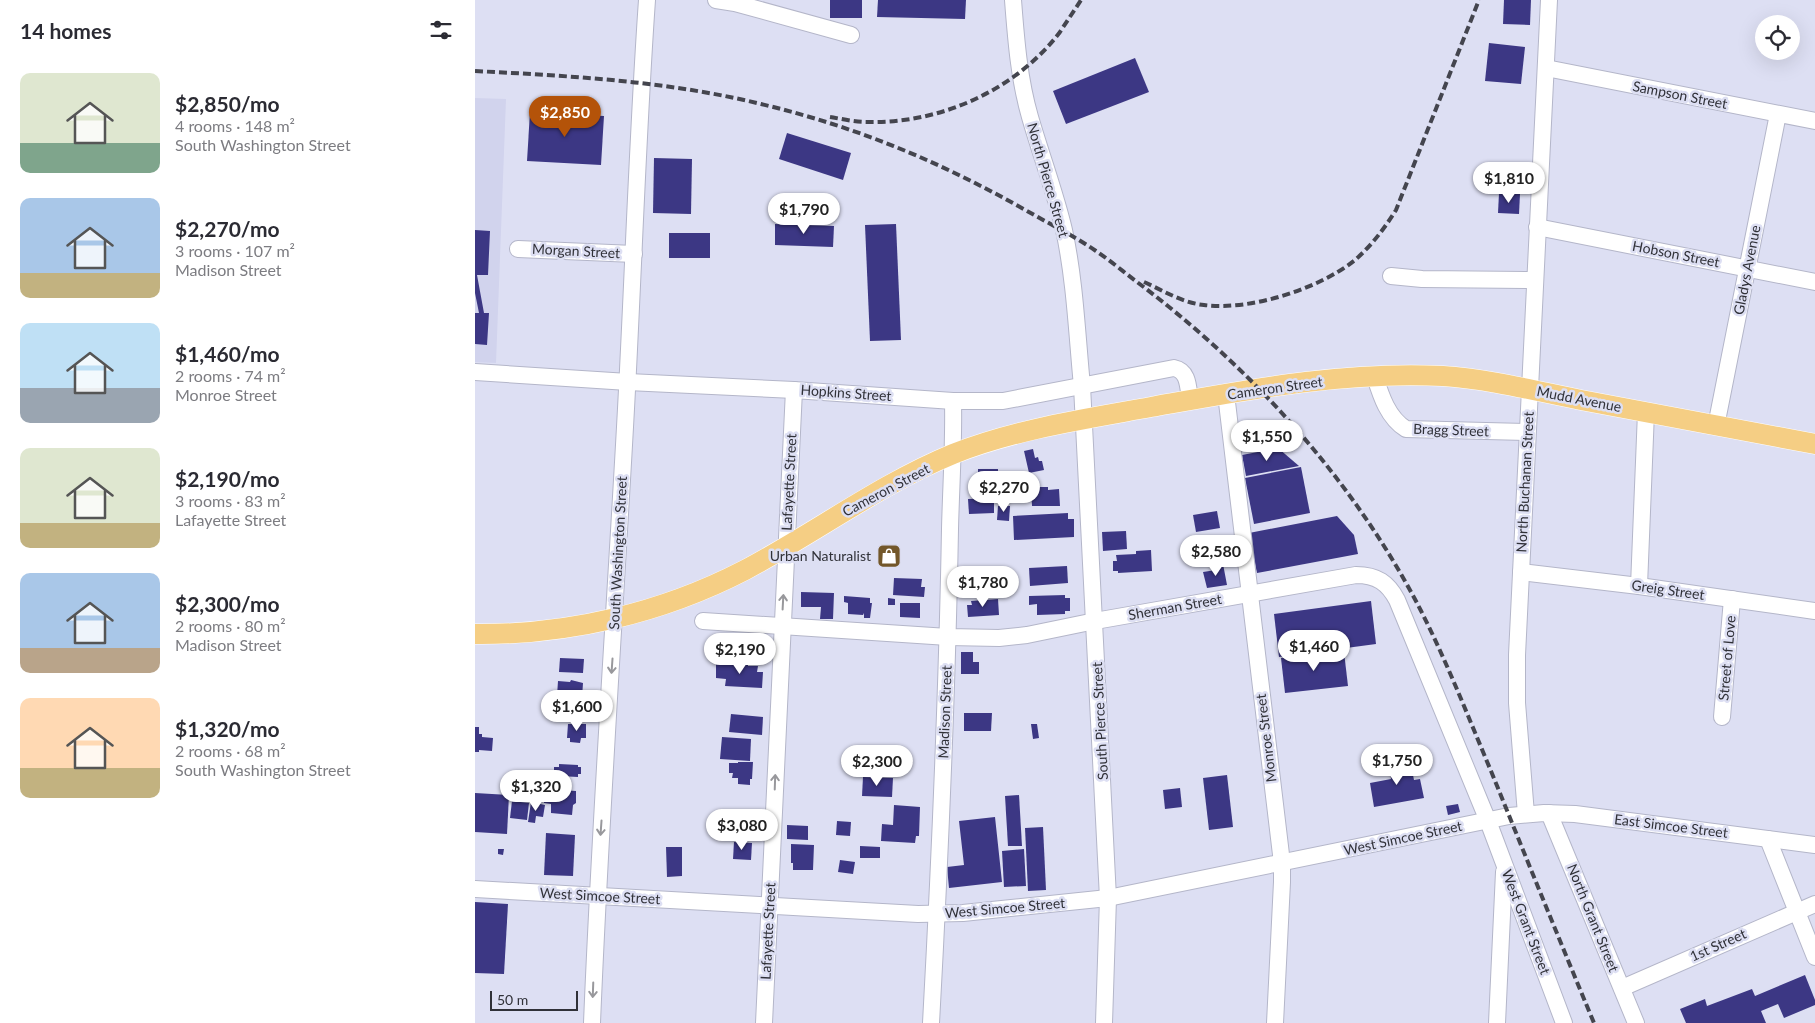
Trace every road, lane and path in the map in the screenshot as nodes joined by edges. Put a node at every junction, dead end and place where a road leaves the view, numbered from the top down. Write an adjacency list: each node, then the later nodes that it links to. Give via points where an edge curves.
1 (647, 0): 11 (street, South Washington Street)
2 (716, 0): 5 (street)
3 (1013, 0): 20 (street, North Pierce Street, via 1020,72 1064,232)
4 (1549, 0): 6 (street, North Buchanan Street)
5 (851, 34)
6 (1546, 68): 7 (street, Sampson Street); 9 (street, North Buchanan Street)
7 (1778, 114): 8 (street, Sampson Street); 12 (street, Gladys Avenue)
8 (1815, 121)
9 (1537, 227): 12 (street, Hobson Street); 14 (street, North Buchanan Street)
10 (518, 249): 11 (street, Morgan Street)
11 (635, 254): 19 (street, South Washington Street)
12 (1747, 268): 15 (street, Hobson Street); 28 (street, Gladys Avenue)
13 (1391, 276): 14 (street)
14 (1535, 280): 22 (street, North Buchanan Street)
15 (1815, 282)
16 (475, 372): 19 (street, Hopkins Street)
17 (1375, 377): 18 (main road, Mudd Avenue); 22 (main road, Mudd Avenue, via 1445,376); 29 (street, Bragg Street, via 1390,413 1406,429)
18 (1342, 379): 23 (main road, Cameron Street)
19 (628, 382): 21 (street, Hopkins Street); 38 (street, South Washington Street)
20 (1082, 386): 24 (street, Hopkins Street, via 1174,368 1186,376); 25 (street, Hopkins Street, via 1003,401); 27 (street, North Pierce Street)
21 (794, 390): 25 (street, Hopkins Street); 32 (street, Lafayette Street)
22 (1530, 390): 26 (main road, Mudd Avenue); 29 (street, North Buchanan Street)
23 (1226, 394): 24 (main road, Cameron Street); 35 (street, Monroe Street)
24 (1190, 400): 27 (main road, Cameron Street)
25 (953, 401): 31 (street, Madison Street)
26 (1646, 412): 28 (main road, Mudd Avenue); 34 (street)
27 (1083, 420): 31 (main road, Cameron Street, via 1017,434); 40 (street, South Pierce Street)
28 (1716, 426): 30 (main road, Mudd Avenue)
29 (1527, 432): 33 (street, North Buchanan Street)
30 (1815, 444)
31 (953, 454): 32 (main road, Cameron Street, via 892,484); 43 (street, Madison Street)
32 (786, 546): 38 (main road, Cameron Street, via 691,595); 41 (street, Lafayette Street, one-way to 32)
33 (1521, 572): 34 (street, Greig Street); 46 (street, North Buchanan Street, via 1517,702)
34 (1639, 586): 36 (street, Greig Street)
35 (1249, 594): 40 (street, Sherman Street); 47 (street, Sherman Street, via 1357,575 1383,581 1397,600); 50 (street, Monroe Street)
36 (1732, 599): 37 (street, Greig Street); 44 (street, Street of Love)
37 (1815, 611)
38 (615, 617): 42 (main road, Cameron Street, via 540,632); 53 (street, South Washington Street, one-way to 53)
39 (703, 621): 41 (street, Sherman Street)
40 (1095, 621): 43 (street, Sherman Street, via 1011,637); 54 (street, South Pierce Street)
41 (782, 626): 43 (street, Sherman Street); 56 (street, Lafayette Street, one-way to 41)
42 (475, 634)
43 (948, 637): 58 (street, Madison Street)
44 (1722, 717)
45 (1549, 813): 46 (street, East Simcoe Street); 48 (street, East Simcoe Street); 60 (street, North Grant Street)
46 (1526, 814): 47 (street, West Simcoe Street)
47 (1488, 821): 50 (street, West Simcoe Street); 51 (street, West Grant Street)
48 (1768, 839): 49 (street, East Simcoe Street); 57 (street)
49 (1815, 845)
50 (1282, 863): 54 (street, West Simcoe Street); 65 (street, Monroe Street)
51 (1504, 864): 66 (street); 67 (street, West Grant Street)
52 (475, 889): 53 (street, West Simcoe Street)
53 (597, 896): 56 (street, West Simcoe Street); 61 (street, South Washington Street, one-way to 61)
54 (1108, 898): 58 (street, West Simcoe Street); 64 (street, South Pierce Street)
55 (1815, 904): 57 (street, 1st Street)
56 (770, 906): 58 (street, West Simcoe Street); 62 (street, Lafayette Street)
57 (1796, 911): 59 (street); 60 (street, 1st Street)
58 (937, 914): 63 (street, Madison Street)
59 (1815, 957)
60 (1622, 988): 68 (street, North Grant Street)
61 (592, 1023)
62 (764, 1023)
63 (931, 1023)
64 (1104, 1023)
65 (1275, 1023)
66 (1497, 1023)
67 (1564, 1023)
68 (1636, 1023)

